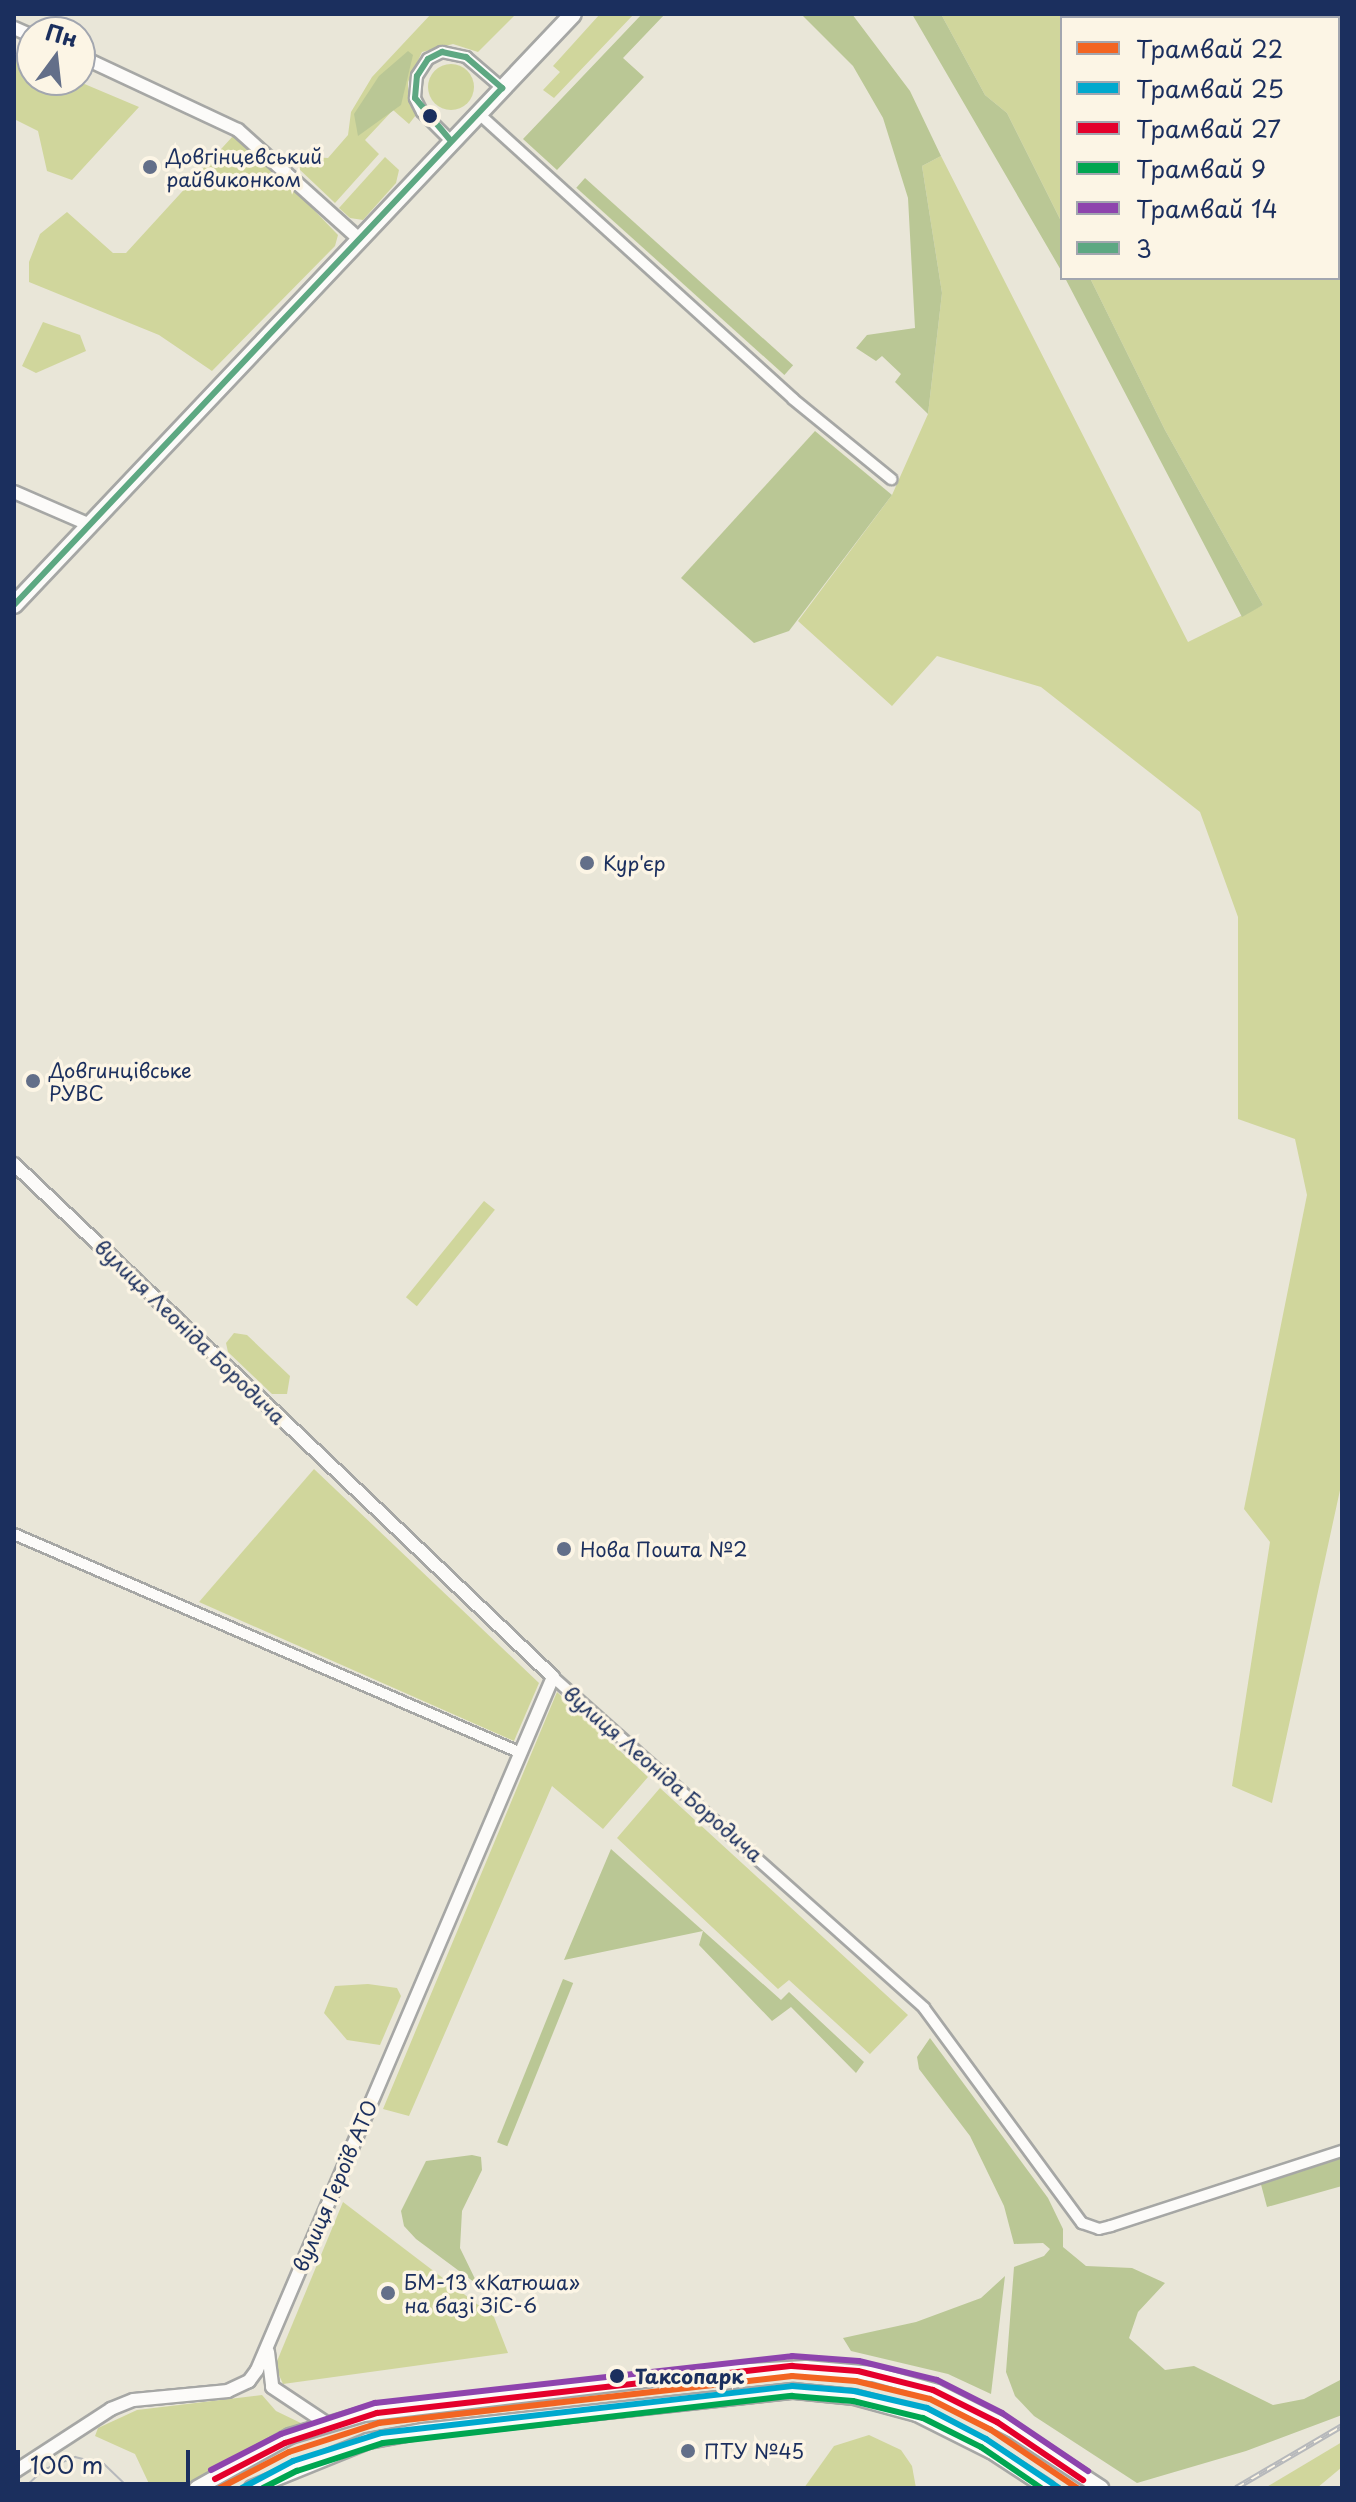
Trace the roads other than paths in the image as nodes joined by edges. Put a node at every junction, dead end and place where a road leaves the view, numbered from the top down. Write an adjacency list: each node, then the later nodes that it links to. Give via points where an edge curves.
1 (573, 14): 3 (main road)
2 (96, 63): 6 (street, via 238,130)
3 (502, 88): 4 (main road); 5 (street, via 466,57 442,52 428,59 417,76 415,98)
4 (478, 113): 5 (main road); 7 (street, via 793,399)
5 (451, 141): 6 (main road)
6 (360, 240): 9 (main road)
7 (891, 479)
8 (14, 492): 9 (street)
9 (90, 525): 10 (main road)
10 (14, 605)
11 (14, 1164): 13 (street, вулиця Леоніда Бородича)
12 (14, 1534): 14 (street)
13 (553, 1677): 14 (street, вулиця Героїв АТО); 15 (street, вулиця Леоніда Бородича, via 924,2008 1082,2223 1099,2229 1111,2226)
14 (521, 1753): 16 (street, вулиця Героїв АТО)
15 (1342, 2151)
16 (268, 2348): 17 (street, via 272,2387); 18 (street, вулиця Героїв АТО, via 241,2387 133,2400)
17 (326, 2423): 19 (main road, via 249,2456); 22 (main road, via 696,2374 806,2368 905,2382 1011,2429)
18 (14, 2472)
19 (197, 2488)
20 (252, 2488): 21 (main road, via 368,2441 700,2398 794,2391 886,2404 961,2434)
21 (1048, 2488)
22 (1101, 2488)

